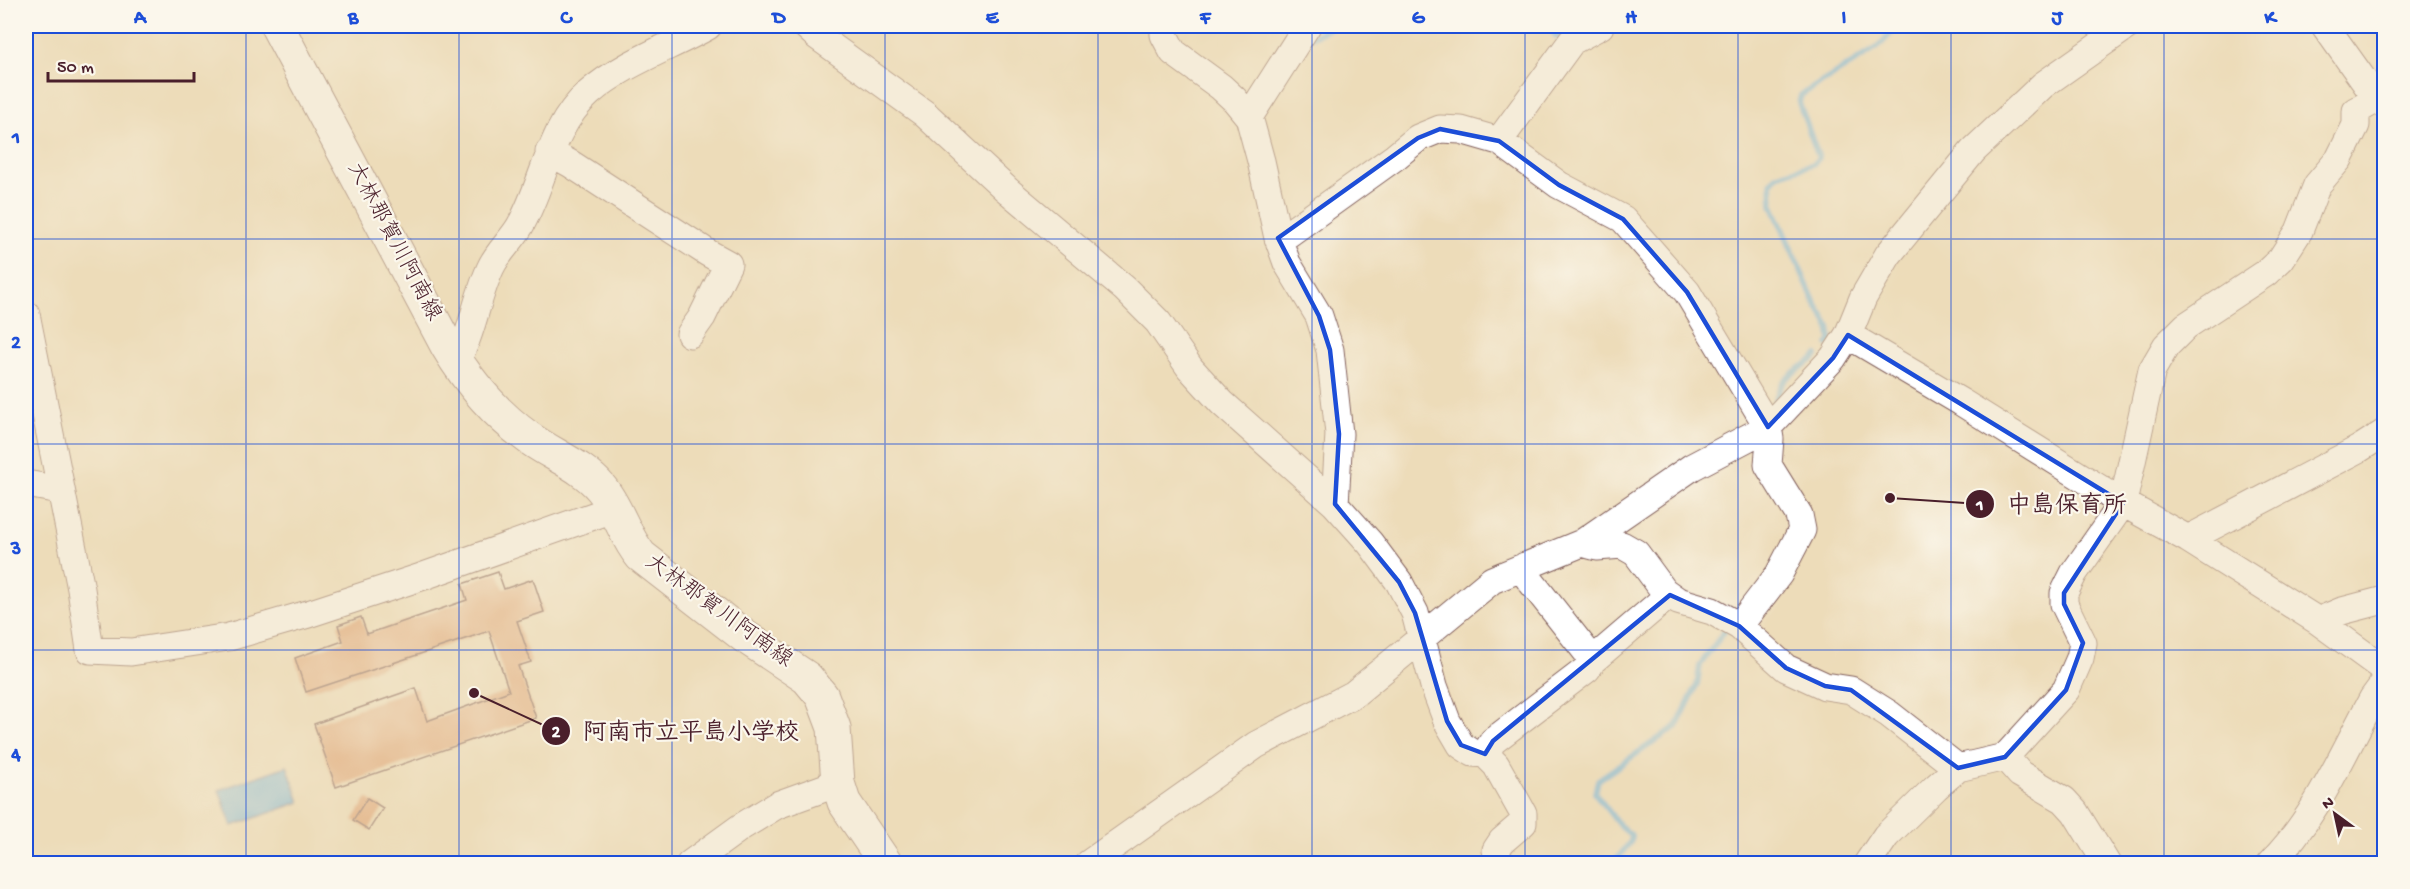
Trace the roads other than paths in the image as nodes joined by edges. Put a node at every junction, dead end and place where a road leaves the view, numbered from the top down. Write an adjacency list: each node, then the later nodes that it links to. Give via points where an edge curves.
1 (277, 26): 17 (main road, 大林那賀川阿南線)
2 (806, 26): 23 (street, via 925,114 1006,189 1125,289 1158,322 1190,368 1222,404)
3 (1164, 26): 10 (street, via 1173,52 1221,87)
4 (1307, 26): 10 (street)
5 (1600, 26): 11 (street, via 1572,41)
6 (2127, 26): 16 (street, via 2043,85 1973,151 1888,255 1863,298)
7 (2325, 26): 9 (street)
8 (702, 27): 12 (street, via 614,75 588,94 565,122)
9 (2381, 97): 22 (street, via 2356,111 2356,125 2339,159 2318,185 2299,231 2281,259 2186,326 2166,345 2152,370)
10 (1249, 117): 13 (street)
11 (1499, 141): 13 (street, via 1461,130 1440,129 1418,138); 18 (street, via 1559,185 1623,219 1687,292)
12 (549, 152): 15 (street, via 728,264); 17 (street, via 538,191 492,265 465,347)
13 (1282, 236): 23 (street, via 1287,263 1319,316 1330,350 1339,434)
14 (26, 314): 21 (street)
15 (690, 334)
16 (1848, 335): 18 (street, via 1833,358); 22 (street)
17 (456, 362): 24 (main road, 大林那賀川阿南線, via 487,404 529,438 583,472 601,488)
18 (1768, 427): 26 (street, via 1692,467); 31 (street, via 1767,465 1799,515 1802,530 1779,574)
19 (2385, 433): 25 (street)
20 (26, 484): 21 (street)
21 (60, 490): 24 (street, via 90,650 131,652 228,637 308,614)
22 (2123, 503): 25 (street); 37 (street, via 2064,593 2064,604 2083,643 2066,690)
23 (1335, 504): 32 (street, via 1371,543 1399,582)
24 (613, 509): 39 (main road, 大林那賀川阿南線, via 641,556 815,687 834,728)
25 (2187, 539): 30 (street)
26 (1582, 543): 27 (street); 28 (street, via 1597,548 1622,545 1636,553)
27 (1525, 566): 32 (street, via 1492,580); 33 (street, via 1529,579)
28 (1669, 595): 31 (street, via 1712,610); 33 (street)
29 (2385, 600): 30 (street)
30 (2318, 621): 34 (street)
31 (1739, 626): 38 (street, via 1786,668 1825,686 1851,690)
32 (1423, 637): 36 (street, via 1434,686 1461,745 1473,753); 42 (street, via 1354,694 1256,745)
33 (1593, 660): 36 (street)
34 (2385, 669)
35 (2385, 683): 46 (street, via 2307,819)
36 (1489, 748): 43 (street, via 1523,813 1523,823 1496,850)
37 (2005, 757): 38 (street); 45 (street, via 2020,774 2064,800)
38 (1958, 768): 44 (street, via 1886,836)
39 (838, 783): 40 (street, via 777,805); 41 (main road, 大林那賀川阿南線, via 844,802)
40 (690, 864)
41 (886, 864)
42 (1088, 864)
43 (1500, 864)
44 (1868, 864)
45 (2107, 864)
46 (2270, 864)

